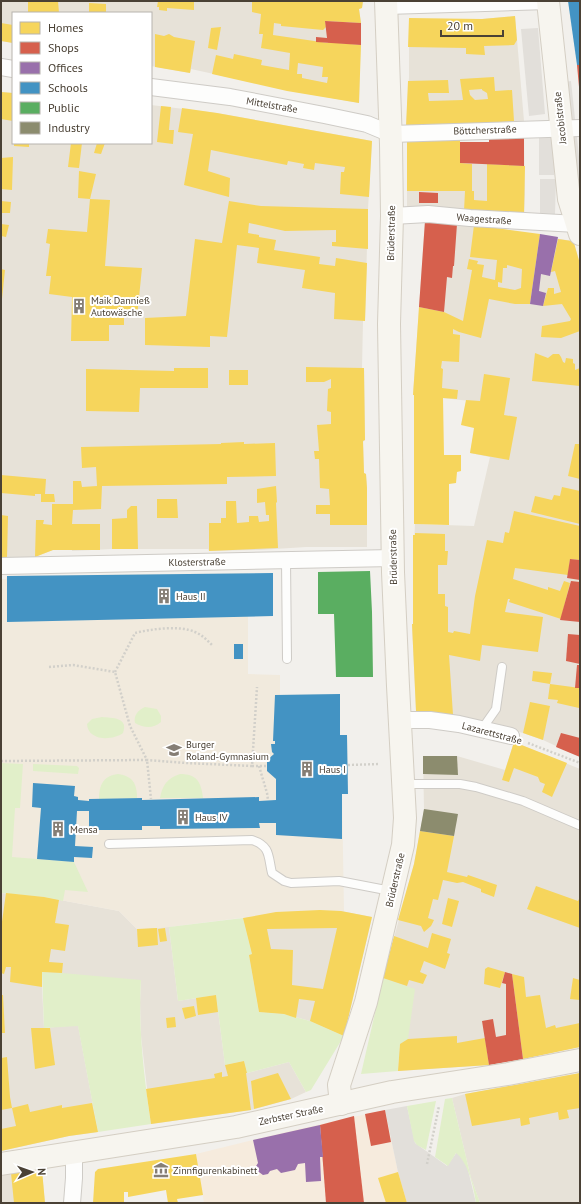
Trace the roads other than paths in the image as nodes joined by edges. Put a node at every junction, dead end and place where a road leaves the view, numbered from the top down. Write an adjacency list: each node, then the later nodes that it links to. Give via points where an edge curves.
1 (548, 1): 2 (street); 6 (street, Jacobistraße)
2 (386, 3): 7 (street, Brüderstraße)
3 (1, 67): 4 (street)
4 (12, 69)
5 (152, 87): 7 (street, Mittelstraße, via 331,116 367,124)
6 (571, 128): 7 (street, Böttcherstraße); 9 (street, Jacobistraße, via 569,199)
7 (391, 134): 8 (street, Brüderstraße)
8 (392, 216): 9 (street, Waagestraße, via 428,214); 10 (street, Brüderstraße, via 389,331)
9 (578, 229)
10 (393, 558): 11 (street, Klosterstraße); 15 (street, Brüderstraße)
11 (286, 560): 12 (street, Klosterstraße); 13 (lane)
12 (1, 566)
13 (287, 659)
14 (502, 667): 16 (lane, via 496,708)
15 (400, 720): 16 (street, Lazarettstraße, via 430,720); 18 (street, Brüderstraße)
16 (482, 729): 17 (street, Lazarettstraße)
17 (511, 736)
18 (403, 774): 19 (lane, via 476,787 523,801); 21 (street, Brüderstraße, via 403,845)
19 (579, 825)
20 (109, 844): 21 (lane, via 252,840 265,848 272,873 284,881 339,881)
21 (392, 892): 23 (street, Brüderstraße, via 366,1002 339,1085)
22 (580, 1060): 23 (street, Zerbster Straße, via 392,1092)
23 (341, 1104): 24 (street, Zerbster Straße, via 236,1127)
24 (74, 1152): 25 (street, Zerbster Straße); 26 (street)
25 (1, 1164)
26 (72, 1203)

